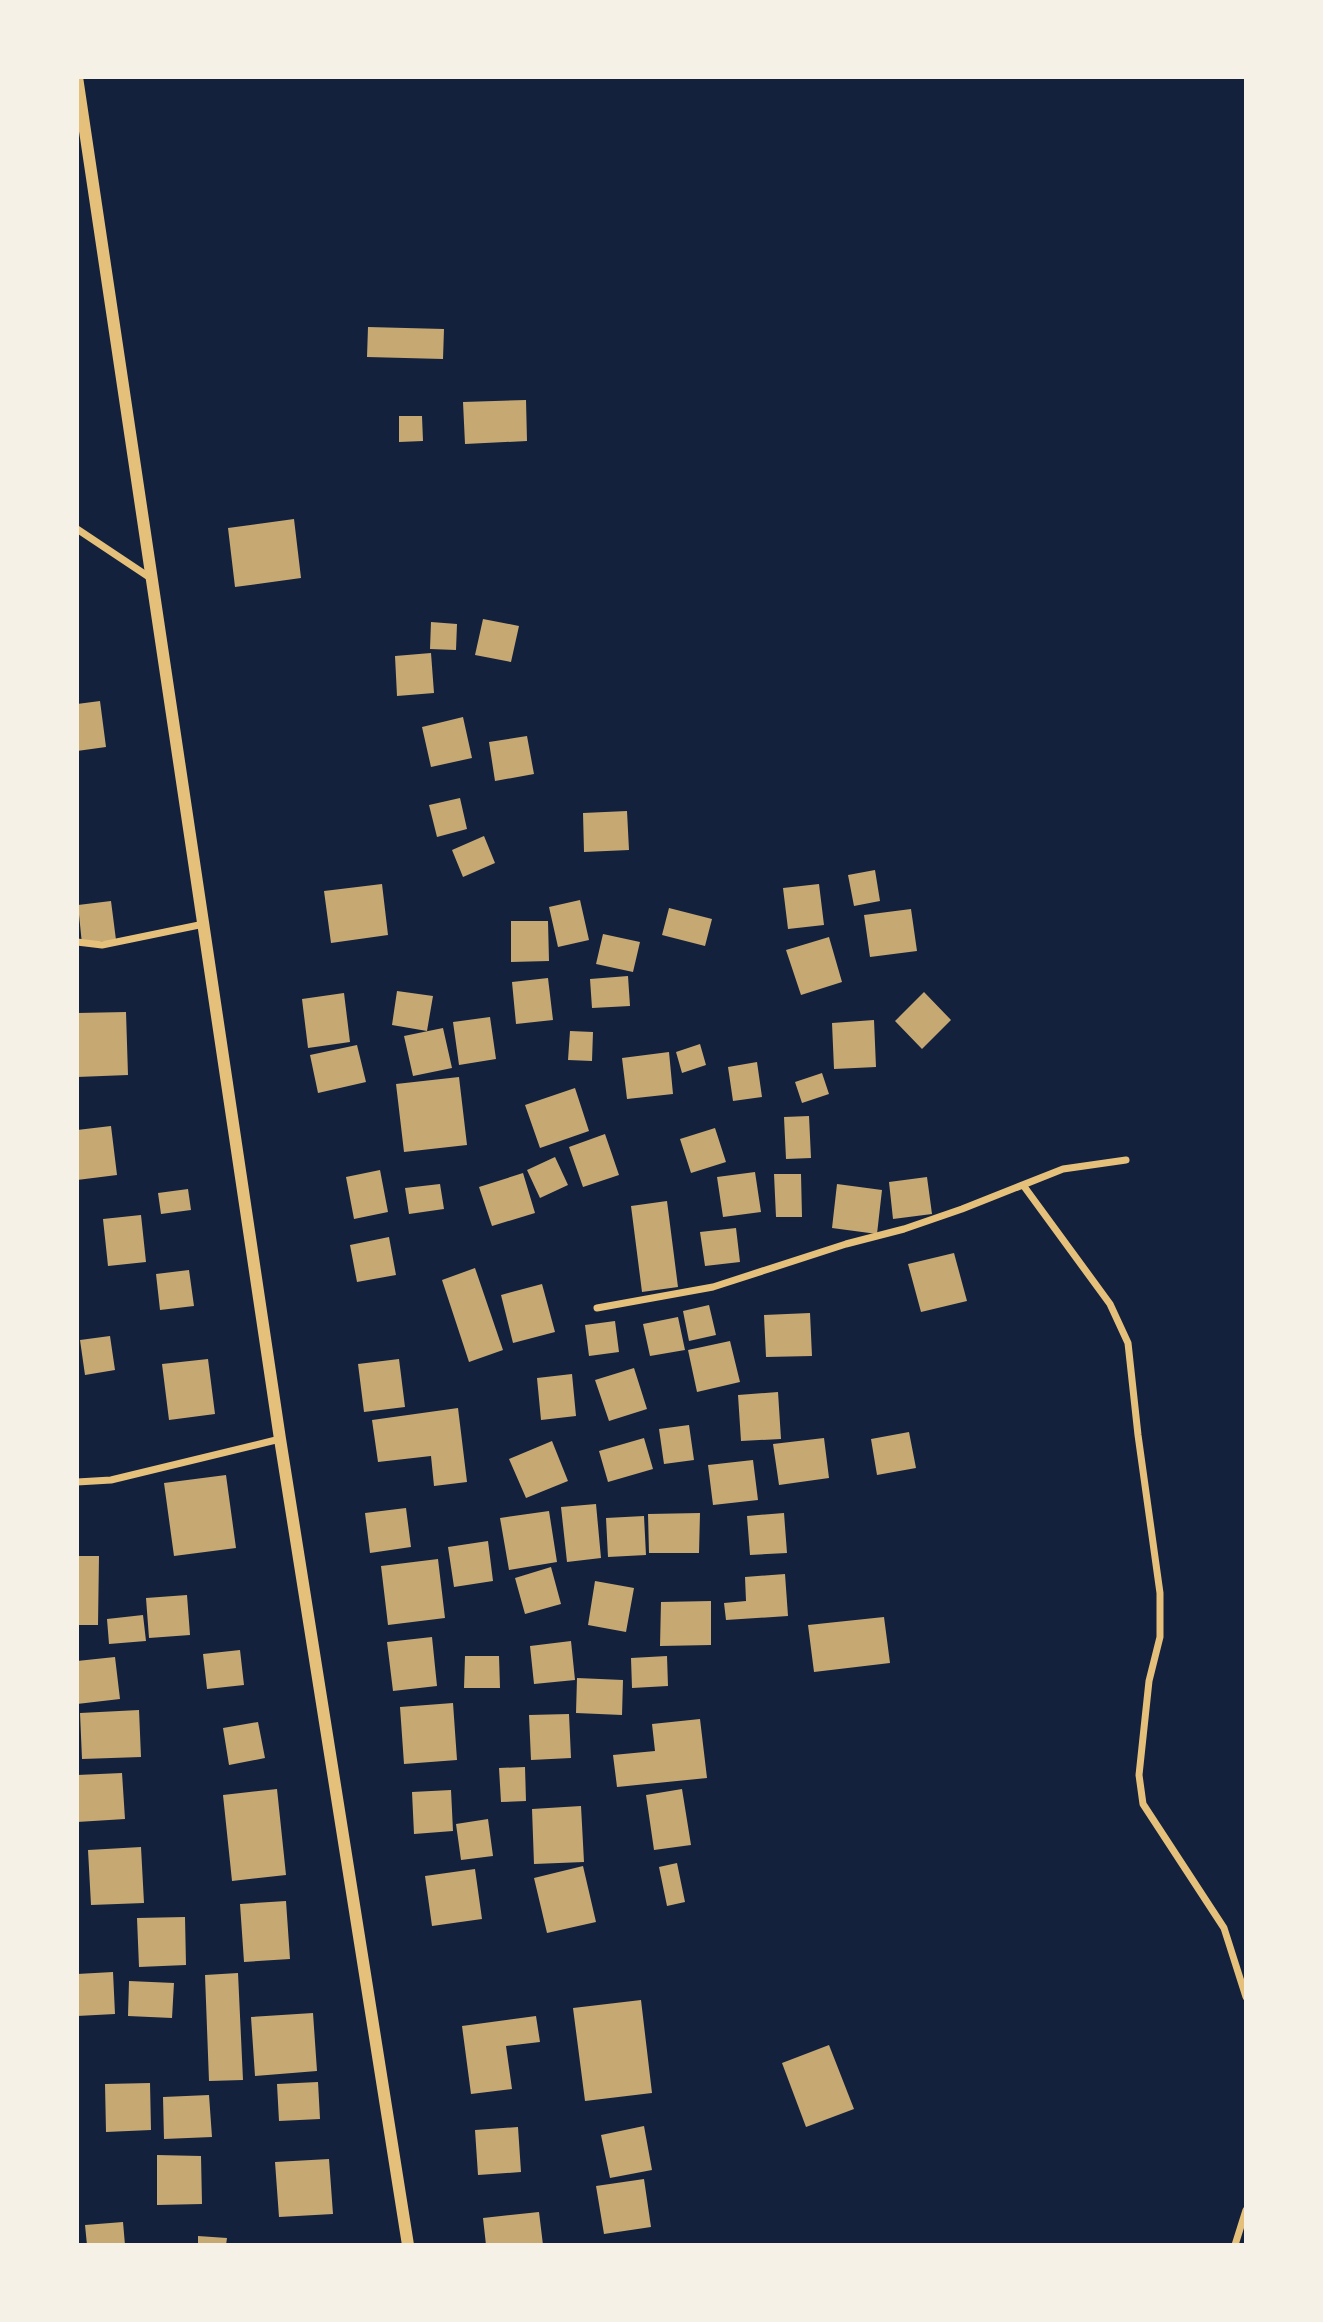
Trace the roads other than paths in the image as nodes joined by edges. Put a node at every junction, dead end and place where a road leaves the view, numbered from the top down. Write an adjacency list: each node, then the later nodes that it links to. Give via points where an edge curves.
1 (77, 77): 3 (street)
2 (77, 529): 3 (street)
3 (153, 580): 4 (street)
4 (204, 924): 5 (street, via 102,944); 9 (street)
5 (77, 942)
6 (1126, 1160): 7 (street, via 1063,1169)
7 (1023, 1185): 8 (street, via 904,1229 713,1287); 11 (street, via 1110,1304 1128,1343 1160,1593 1160,1637 1149,1681 1139,1775 1143,1804 1224,1928)
8 (597, 1308)
9 (280, 1438): 10 (street, via 111,1480); 13 (street)
10 (77, 1482)
11 (1246, 1997)
12 (1246, 2210): 14 (street)
13 (408, 2245)
14 (1235, 2245)

